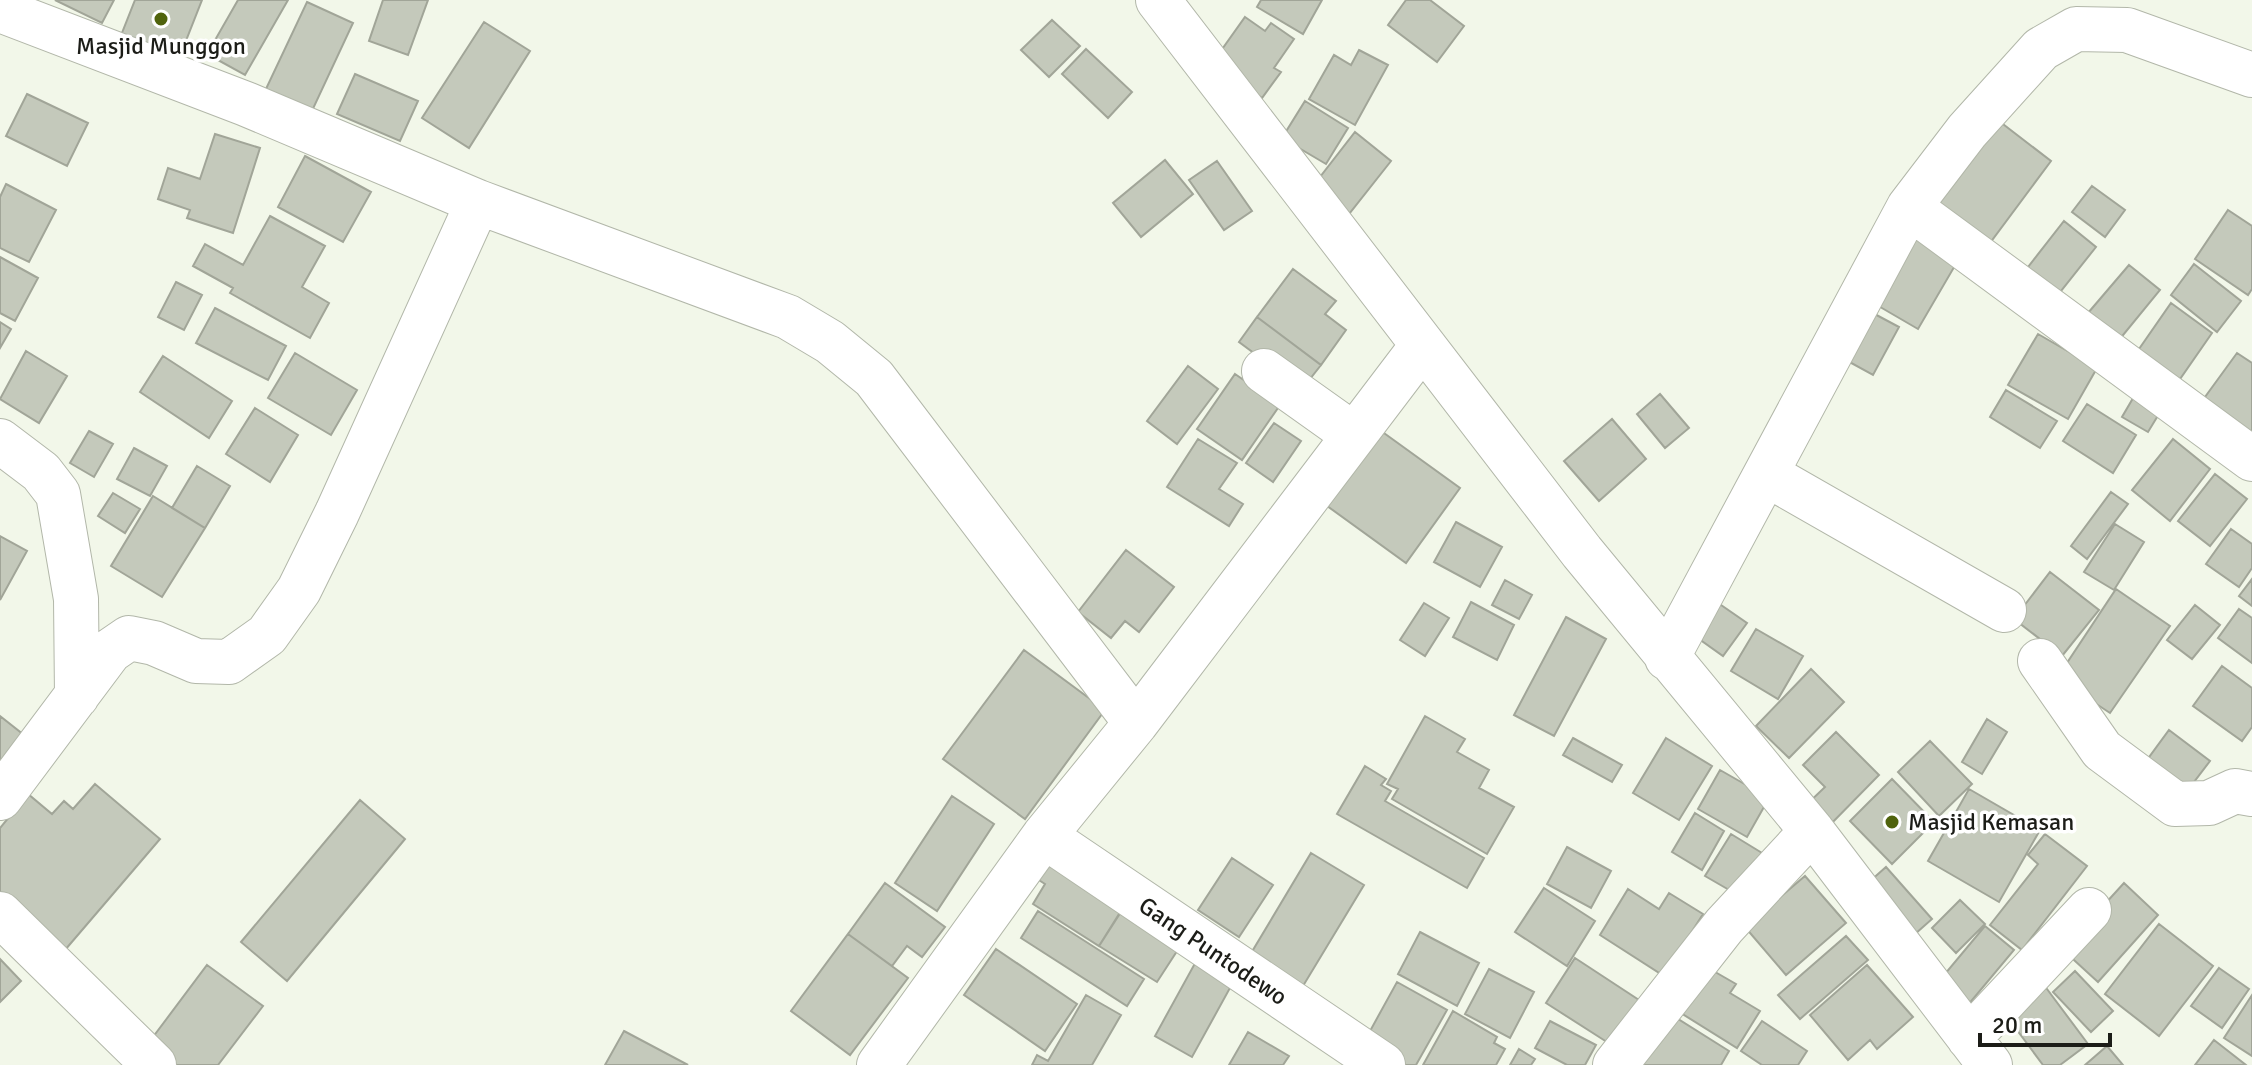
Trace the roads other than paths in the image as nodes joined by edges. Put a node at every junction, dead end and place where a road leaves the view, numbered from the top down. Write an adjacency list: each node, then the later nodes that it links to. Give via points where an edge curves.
1 (1158, 0): 6 (street)
2 (0, 10): 4 (street, via 246,104)
3 (2252, 75): 5 (street, via 2127,30 2076,29 2041,49 1967,131)
4 (478, 202): 15 (street, via 337,513 299,590 267,635 229,662 196,661 129,638 110,651); 16 (street, via 788,317 830,342 874,378)
5 (1909, 207): 10 (street); 11 (street)
6 (1422, 346): 8 (street); 13 (street)
7 (1264, 371): 8 (street)
8 (1354, 435): 16 (street)
9 (0, 441): 15 (street, via 41,472 58,494 76,599)
10 (2252, 459)
11 (1766, 474): 12 (street); 13 (street)
12 (2004, 610)
13 (1667, 658): 19 (street)
14 (2040, 661): 17 (street, via 2102,750 2175,804 2209,803)
15 (77, 696): 18 (street)
16 (1136, 723): 20 (street)
17 (2246, 784)
18 (0, 798)
19 (1812, 831): 23 (street); 27 (street, via 1724,926)
20 (1044, 836): 24 (street); 26 (street, Gang Puntodewo)
21 (2089, 910): 23 (street)
22 (0, 914): 25 (street)
23 (1980, 1051)
24 (899, 1058)
25 (154, 1065)
26 (1383, 1065)
27 (1615, 1065)

